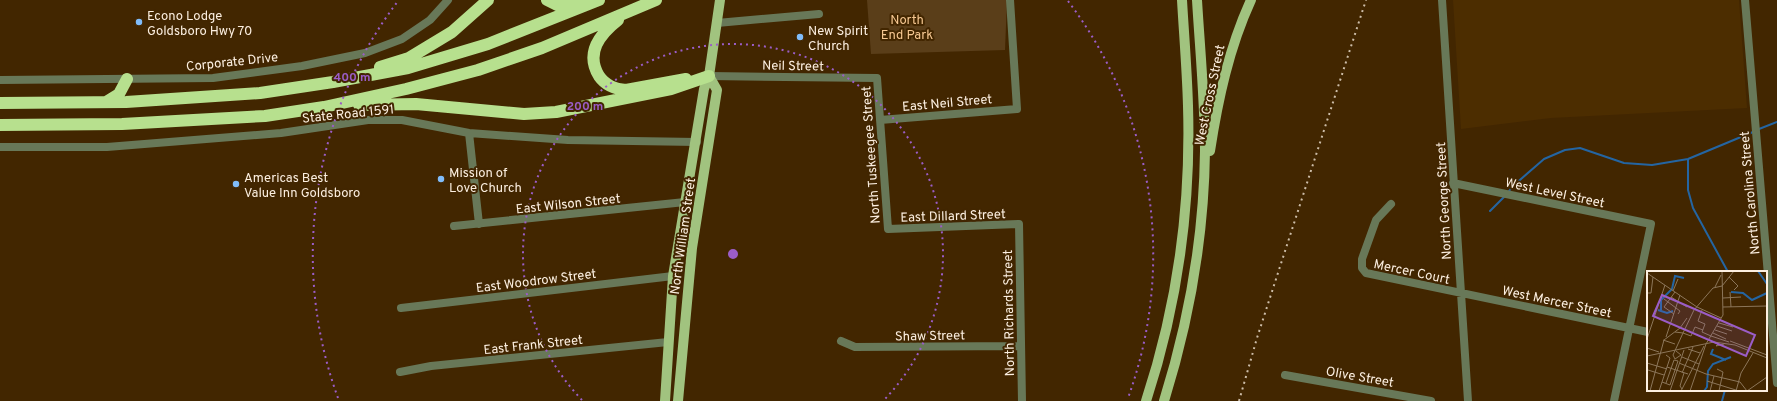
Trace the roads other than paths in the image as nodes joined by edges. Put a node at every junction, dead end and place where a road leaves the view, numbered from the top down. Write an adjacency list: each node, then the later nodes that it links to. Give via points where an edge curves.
1 (448, 0): 19 (street, Corporate Drive, via 416,31 384,47 365,53 302,66 213,78)
2 (488, 0): 21 (highway, via 452,32 409,58)
3 (547, 0): 4 (highway, via 559,6)
4 (592, 0)
5 (599, 0): 21 (highway, via 488,44 408,68)
6 (656, 0): 14 (highway)
7 (720, 0): 16 (main road, North William Street)
8 (1010, 0): 26 (street, East Neil Street, via 1017,109)
9 (1182, 0): 41 (main road, via 1188,106 1186,193)
10 (1197, 0): 32 (main road, via 1205,152)
11 (1251, 0): 32 (main road, West Cross Street, via 1232,47 1224,79)
12 (1442, 0): 31 (street, North George Street)
13 (1745, 0): 51 (street, North Carolina Street)
14 (645, 6): 17 (highway, via 617,20 596,44 592,61 601,79 608,86 626,90 669,80); 25 (highway, via 542,48 478,70)
15 (819, 14): 16 (street)
16 (717, 23): 17 (main road, North William Street)
17 (709, 76): 18 (street, Neil Street); 25 (highway, via 672,89 556,112 524,114 416,104); 29 (main road, North William Street, via 704,89); 53 (main road, North William Street, via 717,90 692,248)
18 (877, 78): 26 (street, North Tuskeegee Street)
19 (127, 79): 20 (street, Corporate Drive); 22 (highway, via 132,91); 23 (highway, via 119,94)
20 (0, 80)
21 (333, 82): 22 (highway, via 260,93)
22 (148, 101): 23 (highway)
23 (106, 102): 24 (highway)
24 (0, 103)
25 (324, 107): 27 (highway, via 265,116 128,124)
26 (880, 120): 38 (street, North Tuskeegee Street)
27 (0, 125)
28 (469, 133): 29 (street, State Road 1591, via 568,140); 30 (street, State Road 1591, via 402,120 368,120 281,133 107,147); 35 (street)
29 (697, 142): 33 (main road, North William Street)
30 (0, 147)
31 (1454, 183): 40 (street, North George Street); 44 (street, West Level Street, via 1651,224)
32 (1202, 199): 42 (main road)
33 (685, 202): 35 (street, East Wilson Street); 39 (main road, North William Street)
34 (1391, 204): 40 (street, Mercer Court, via 1376,220 1362,259 1362,268 1366,274)
35 (479, 224): 37 (street, East Wilson Street)
36 (1019, 224): 38 (street, East Dillard Street); 48 (street, North Richards Street)
37 (454, 226)
38 (888, 229)
39 (673, 276): 43 (street, East Woodrow Street); 47 (main road, North William Street)
40 (1460, 293): 44 (street, West Mercer Street); 58 (street, North George Street)
41 (1173, 296): 42 (main road); 55 (main road)
42 (1188, 300): 56 (main road)
43 (401, 308)
44 (1628, 329): 45 (street, West Mercer Street); 59 (street)
45 (1647, 332)
46 (841, 341): 48 (street, Shaw Street, via 855,347)
47 (668, 342): 49 (street, East Frank Street, via 431,366); 52 (main road, North William Street)
48 (1020, 346): 54 (street, North Richards Street)
49 (400, 372)
50 (1285, 375): 57 (street, Olive Street)
51 (1777, 384)
52 (665, 401)
53 (678, 401)
54 (1022, 401)
55 (1146, 401)
56 (1164, 401)
57 (1430, 401)
58 (1468, 401)
59 (1614, 401)

